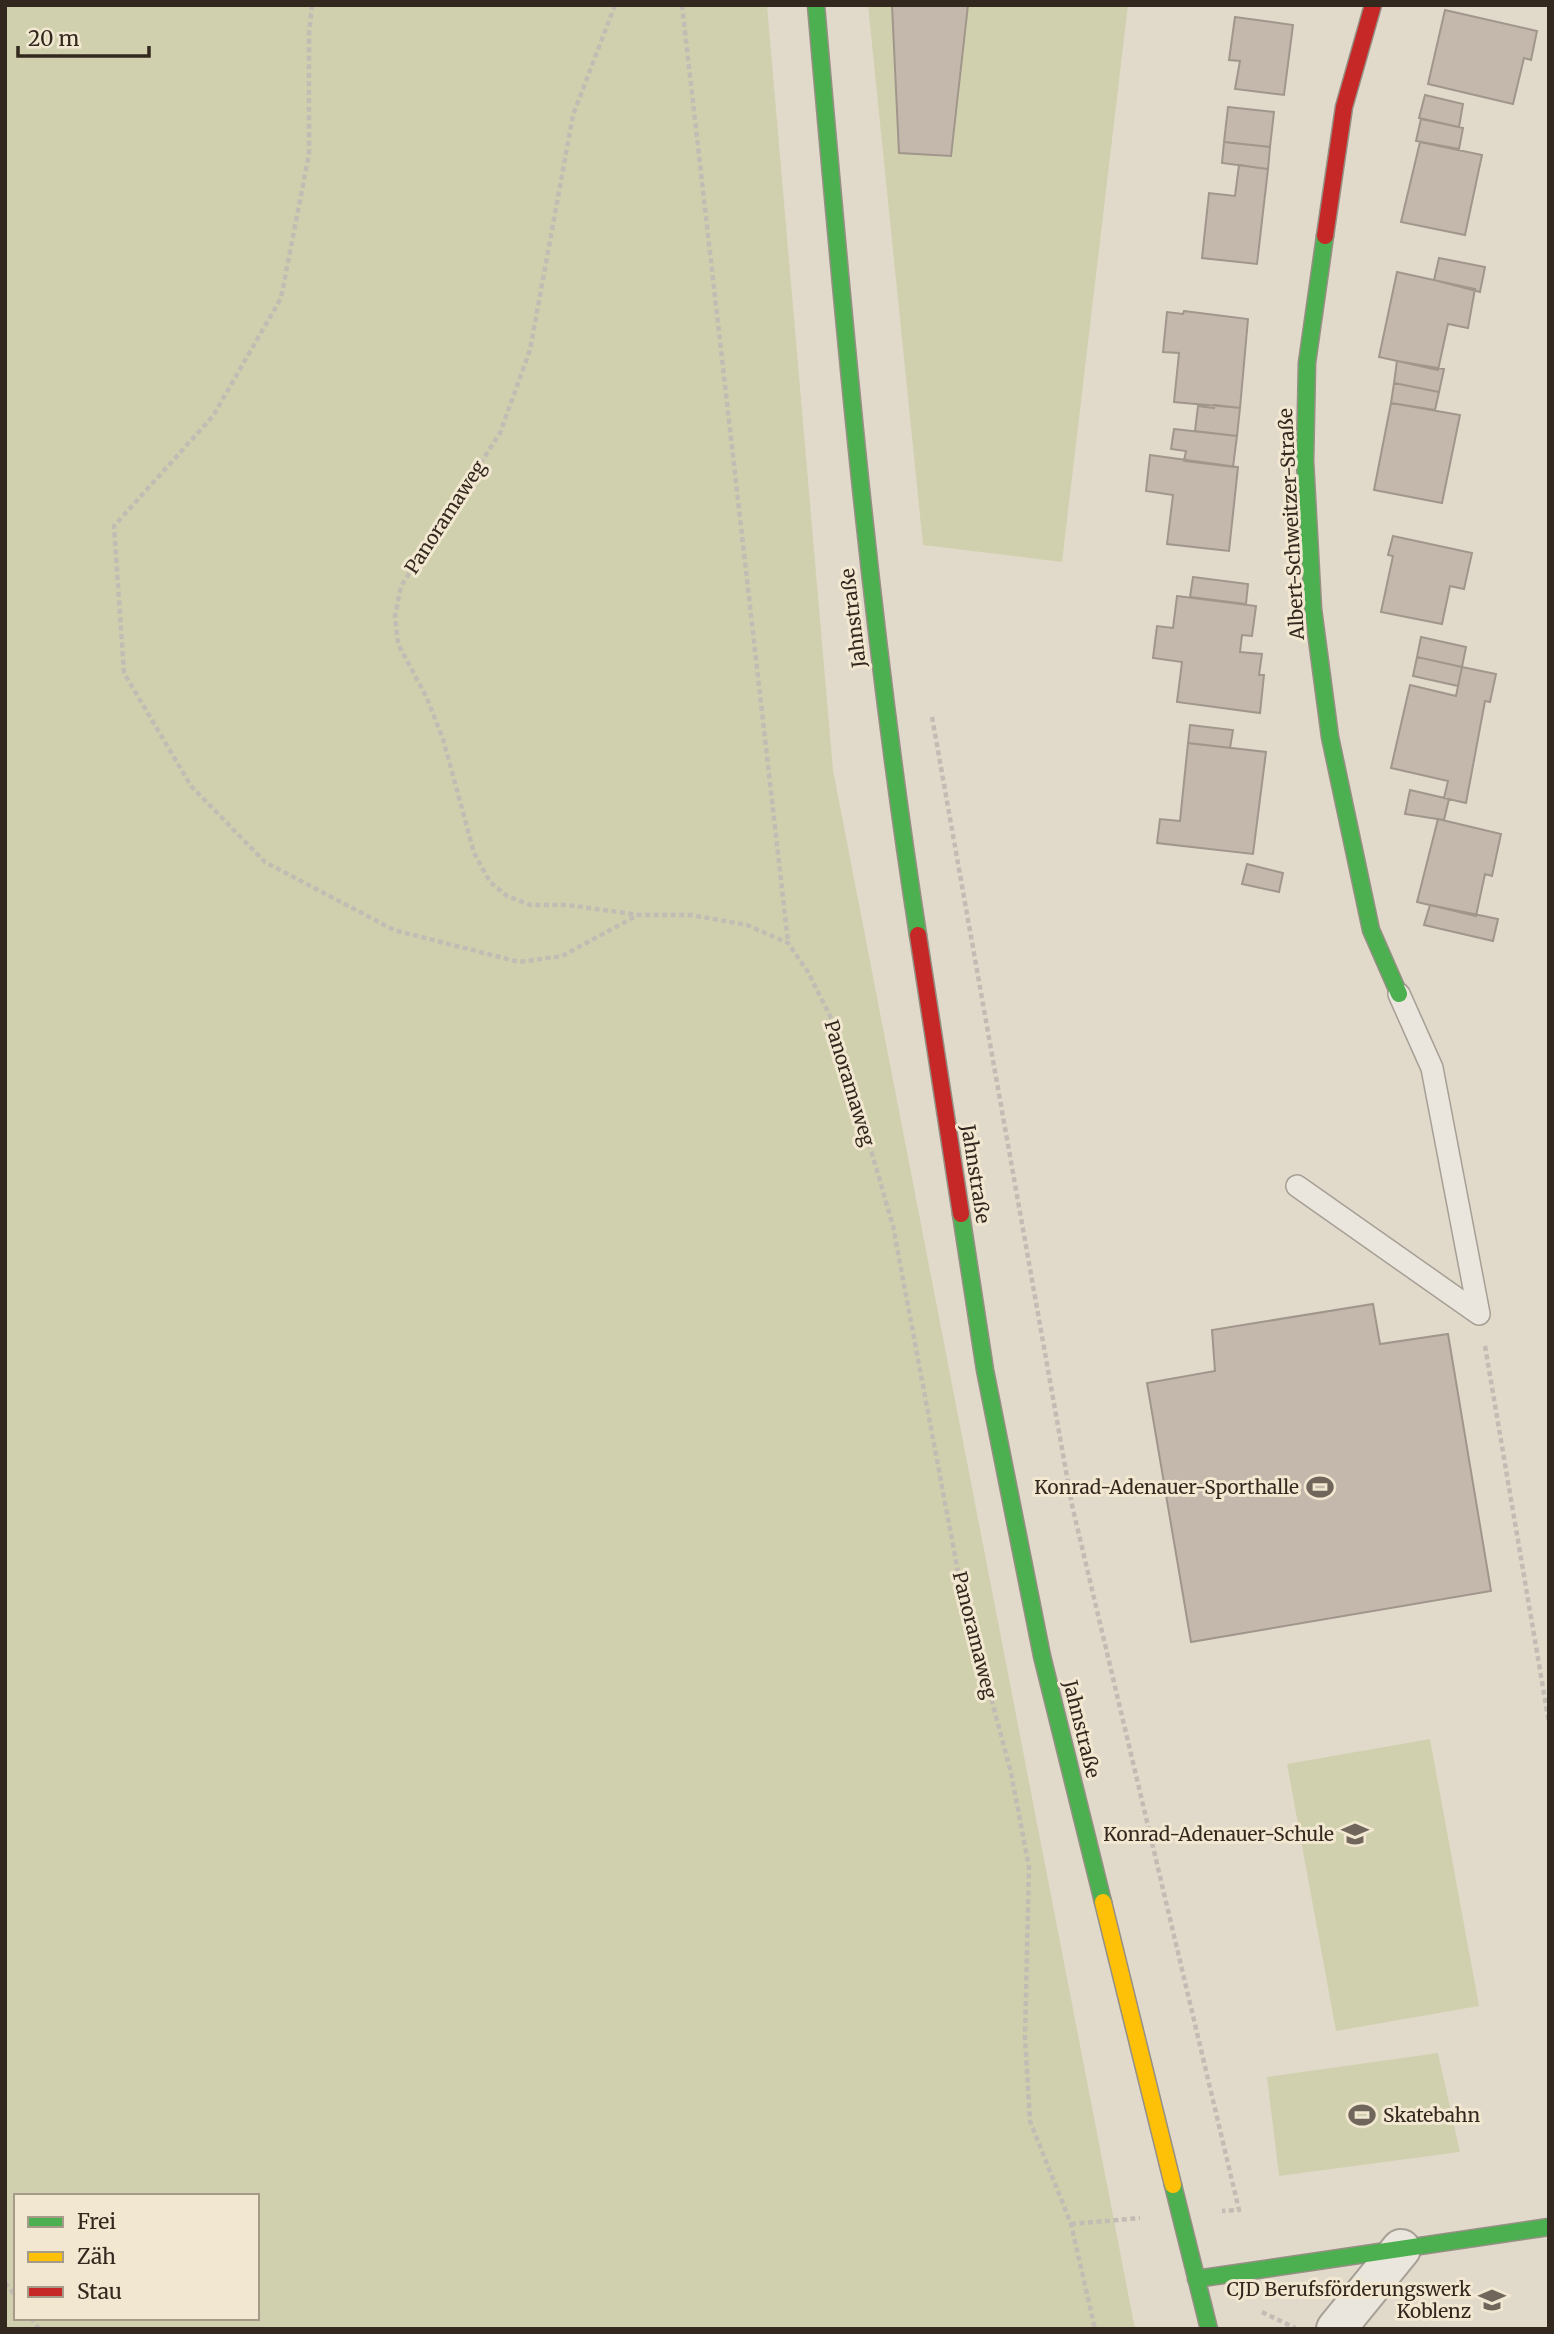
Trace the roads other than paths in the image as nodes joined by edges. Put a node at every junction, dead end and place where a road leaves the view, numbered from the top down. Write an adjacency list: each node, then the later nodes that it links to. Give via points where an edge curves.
1 (816, 5): 7 (street, Jahnstraße, via 852,421 889,746 985,1370 1042,1656)
2 (1373, 5): 3 (street, Albert-Schweitzer-Straße, via 1342,121 1307,363 1305,461 1313,609 1331,737 1371,930)
3 (1399, 994): 4 (lane, via 1433,1068 1479,1314)
4 (1297, 1185)
5 (1549, 2227): 6 (street)
6 (1401, 2249): 7 (street); 9 (street)
7 (1196, 2279): 8 (street, Jahnstraße)
8 (1209, 2329)
9 (1336, 2329)

